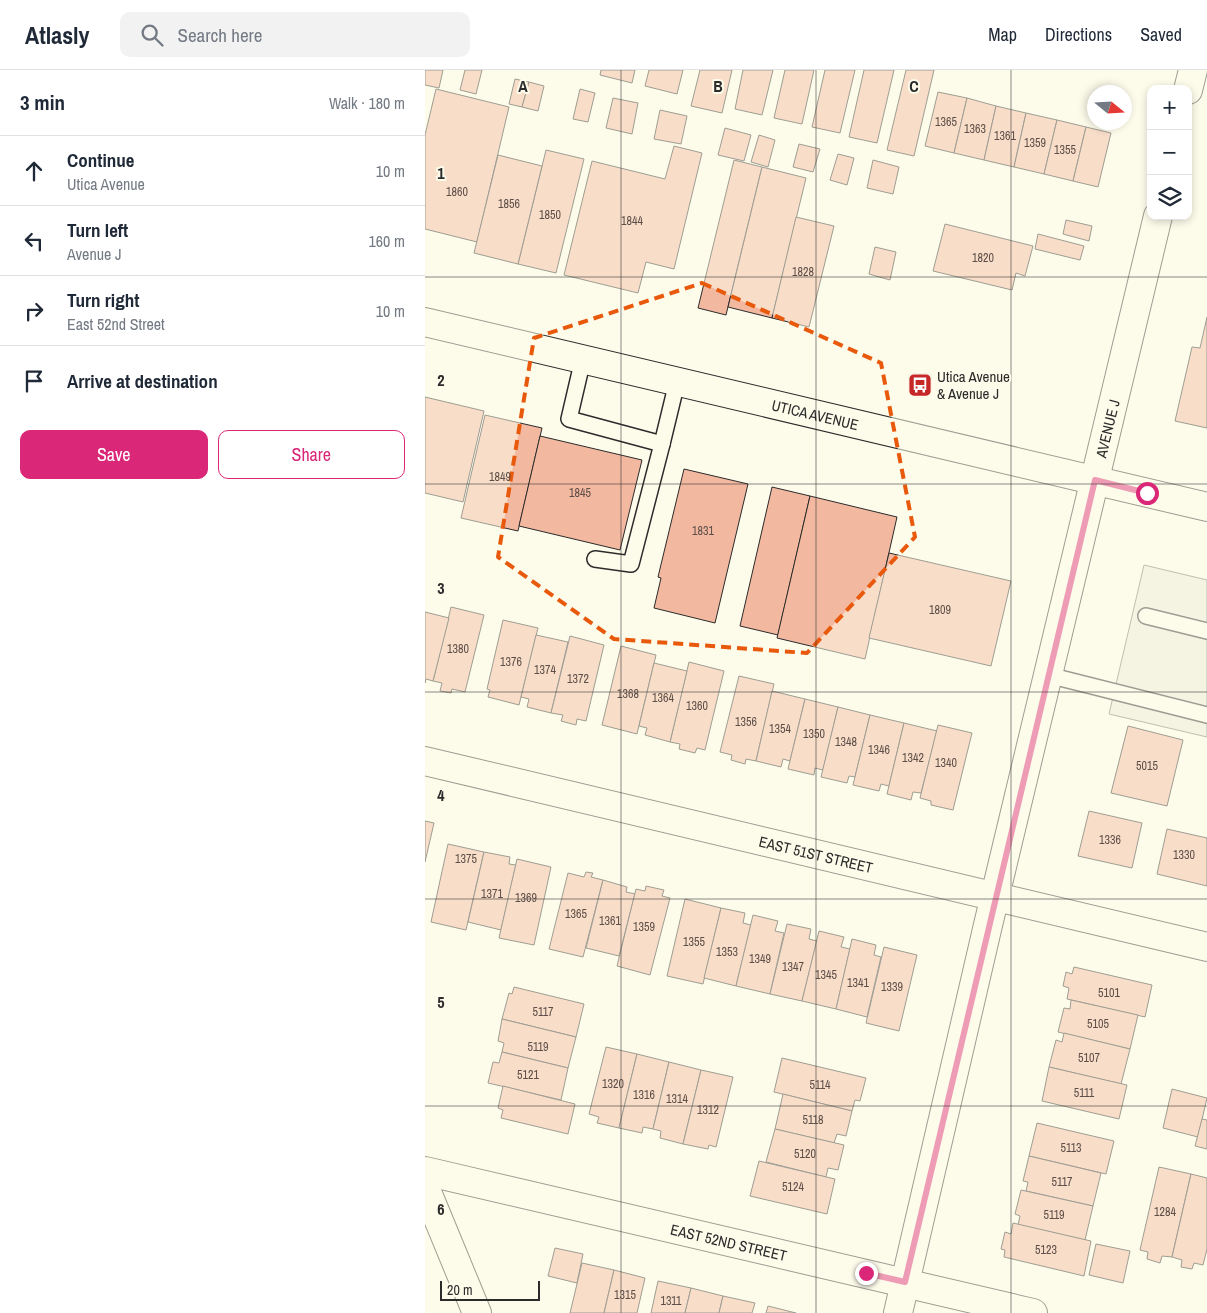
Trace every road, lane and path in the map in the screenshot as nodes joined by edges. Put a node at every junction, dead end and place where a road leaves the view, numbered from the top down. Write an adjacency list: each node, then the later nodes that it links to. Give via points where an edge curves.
1 (1193, 70): 2 (street)
2 (1189, 85)
3 (1157, 220): 8 (street, AVENUE J)
4 (425, 322): 5 (street, UTICA AVENUE)
5 (583, 359): 6 (street, UTICA AVENUE); 7 (lane, via 569,419)
6 (677, 382): 7 (lane); 8 (street, UTICA AVENUE)
7 (662, 444): 10 (lane, via 631,564)
8 (1095, 480): 9 (street, UTICA AVENUE); 13 (street, AVENUE J)
9 (1207, 507)
10 (595, 559)
11 (1146, 616): 12 (lane)
12 (1207, 631)
13 (1048, 675): 14 (lane); 16 (street, AVENUE J)
14 (1207, 715)
15 (425, 761): 16 (street, EAST 51ST STREET)
16 (995, 897): 17 (street, EAST 51ST STREET); 20 (street, AVENUE J)
17 (1207, 947)
18 (425, 1171): 20 (street, EAST 52ND STREET)
19 (425, 1187): 21 (street)
20 (905, 1282): 22 (street, AVENUE J); 23 (street, EAST 52ND STREET)
21 (477, 1313)
22 (898, 1313)
23 (1033, 1313)

